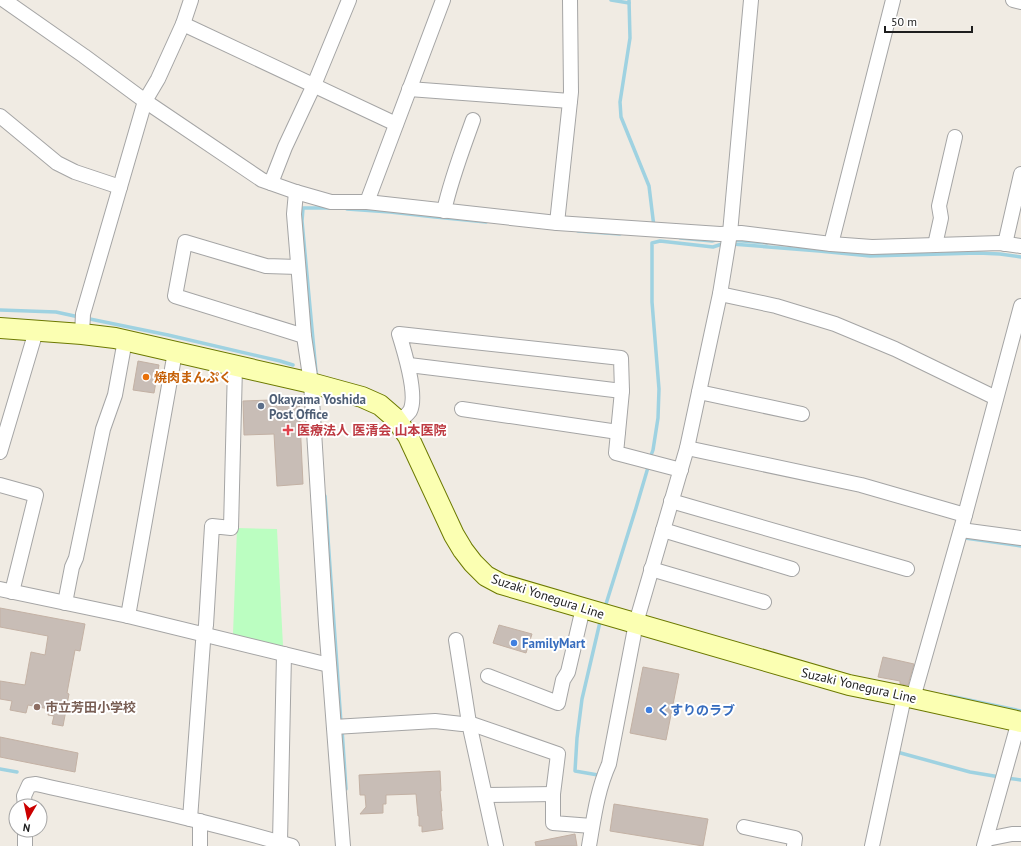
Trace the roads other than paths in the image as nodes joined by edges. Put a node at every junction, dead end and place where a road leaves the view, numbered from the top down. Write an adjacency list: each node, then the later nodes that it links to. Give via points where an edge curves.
1 (4, 0): 13 (street)
2 (190, 0): 10 (street)
3 (348, 0): 11 (street)
4 (443, 0): 12 (street)
5 (570, 0): 14 (street)
6 (751, 0): 26 (street)
7 (893, 0): 27 (street)
8 (1013, 0): 9 (street)
9 (1021, 2)
10 (183, 24): 11 (street); 13 (street)
11 (314, 85): 17 (street); 20 (street)
12 (409, 89): 14 (street); 17 (street)
13 (145, 101): 20 (street, via 262,180); 21 (street)
14 (570, 101): 25 (street)
15 (0, 116): 21 (street, via 57,163 75,172)
16 (473, 120): 24 (street, via 454,170)
17 (396, 124): 23 (street)
18 (956, 137): 29 (street, via 939,206 941,218)
19 (1021, 174): 28 (street)
20 (271, 183): 22 (street)
21 (120, 187): 34 (street)
22 (296, 192): 23 (street, via 331,202); 31 (street, via 294,214)
23 (367, 202): 24 (street)
24 (444, 210): 25 (street)
25 (557, 223): 26 (street, via 720,234)
26 (729, 239): 27 (street, via 741,233); 32 (street)
27 (831, 244): 29 (street, via 872,247)
28 (1005, 244): 29 (street); 30 (street)
29 (935, 245)
30 (1021, 246)
31 (298, 267): 37 (street); 37 (street, via 266,266 185,242 175,296)
32 (720, 294): 44 (street); 45 (street, via 776,306 835,324 895,349)
33 (1021, 306): 45 (street)
34 (83, 323): 36 (main road, Suzaki Yonegura Line); 38 (main road, Suzaki Yonegura Line)
35 (0, 328): 36 (main road, Suzaki Yonegura Line)
36 (36, 330): 51 (street)
37 (304, 336): 42 (street)
38 (124, 340): 39 (main road, Suzaki Yonegura Line); 64 (street, via 115,395 103,429)
39 (175, 352): 41 (main road, Suzaki Yonegura Line); 66 (street)
40 (408, 365): 43 (street); 43 (street, via 399,334 620,358); 48 (street, via 412,398 410,411)
41 (236, 366): 42 (main road, Suzaki Yonegura Line); 68 (street, via 231,528 212,526)
42 (310, 376): 48 (main road, Suzaki Yonegura Line, via 380,405); 71 (street)
43 (622, 391): 49 (street)
44 (699, 392): 47 (street); 50 (street)
45 (996, 398): 55 (street)
46 (462, 409): 49 (street)
47 (802, 414)
48 (398, 422): 65 (main road, Suzaki Yonegura Line, via 408,436 454,535 473,563 486,576 501,584)
49 (618, 432): 52 (street, via 616,453)
50 (687, 448): 52 (street); 55 (street, via 861,486)
51 (0, 452)
52 (681, 470): 54 (street)
53 (0, 485): 62 (street, via 36,495)
54 (672, 501): 56 (street); 61 (street)
55 (965, 515): 57 (street)
56 (663, 530): 59 (street); 60 (street)
57 (961, 530): 58 (street); 73 (street)
58 (1021, 538)
59 (651, 569): 63 (street); 67 (street)
60 (792, 569)
61 (907, 569)
62 (6, 590): 64 (street)
63 (764, 602)
64 (65, 603): 66 (street)
65 (583, 608): 67 (main road, Suzaki Yonegura Line); 72 (street, via 558,702)
66 (128, 616): 68 (street)
67 (636, 623): 73 (main road, Suzaki Yonegura Line, via 849,685); 81 (street, via 609,764 597,797)
68 (205, 635): 70 (street); 80 (street)
69 (456, 640): 75 (street)
70 (284, 654): 71 (street); 85 (street)
71 (329, 665): 76 (street)
72 (488, 676)
73 (909, 697): 74 (main road, Suzaki Yonegura Line); 91 (street)
74 (1020, 721): 84 (street)
75 (469, 723): 76 (street, via 435,721); 77 (street, via 558,754); 78 (street)
76 (339, 726): 87 (street)
77 (553, 794): 78 (street); 81 (street, via 553,823)
78 (485, 795): 88 (street)
79 (24, 798): 80 (street, via 29,786 36,784)
80 (195, 820): 85 (street); 86 (street)
81 (592, 826): 89 (street)
82 (744, 827): 90 (street, via 795,838)
83 (1021, 834): 84 (street, via 1012,834)
84 (986, 842)
85 (286, 844)
86 (200, 846)
87 (343, 846)
88 (496, 846)
89 (589, 846)
90 (794, 846)
91 (872, 846)

